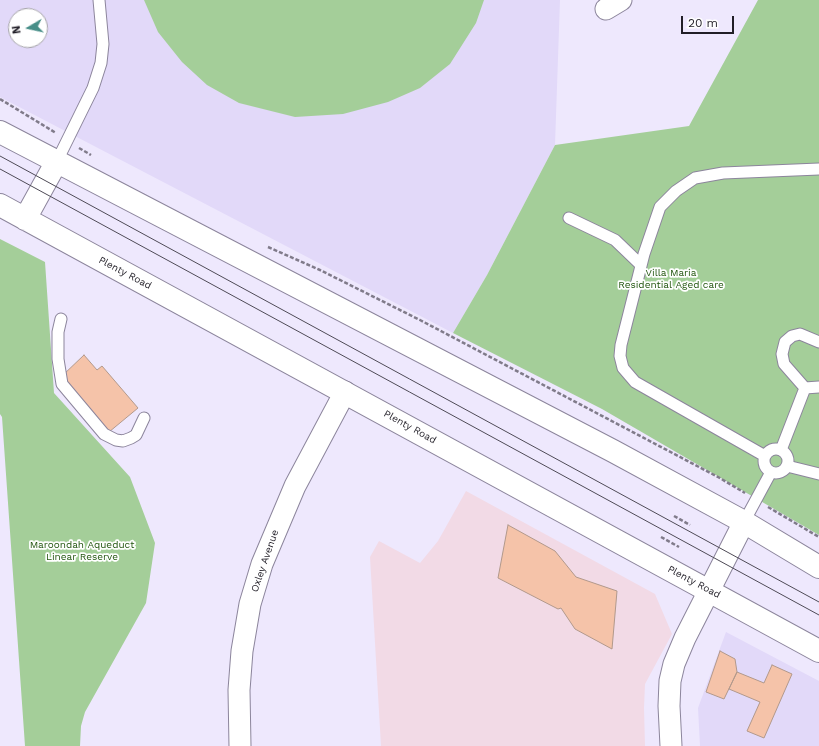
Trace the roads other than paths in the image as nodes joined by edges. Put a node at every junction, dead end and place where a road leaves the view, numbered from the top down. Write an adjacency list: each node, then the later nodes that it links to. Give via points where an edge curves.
1 (100, 0): 3 (lane, via 103,44 101,63 93,88)
2 (0, 132): 3 (highway)
3 (57, 161): 7 (highway); 20 (highway)
4 (819, 168): 8 (lane, via 723,173 695,178 676,191 660,207)
5 (0, 205): 7 (highway, Plenty Road)
6 (568, 218): 8 (lane, via 615,240)
7 (25, 219): 13 (highway, Plenty Road)
8 (641, 265): 16 (lane, via 621,345 623,368 635,382)
9 (61, 319): 14 (lane, via 58,332 58,359 62,384 104,434 116,440 123,441 136,435)
10 (819, 342): 12 (lane, via 800,334 785,342 782,354 784,364)
11 (819, 387): 12 (lane)
12 (805, 388): 15 (lane)
13 (345, 392): 22 (highway, Plenty Road); 24 (street, Oxley Avenue, via 295,486 262,564 250,604 239,690)
14 (144, 418)
15 (781, 450): 16 (lane, via 770,450); 17 (lane, via 788,459)
16 (765, 456): 18 (lane, via 765,467)
17 (787, 466): 18 (lane, via 778,473); 19 (lane)
18 (771, 472): 20 (lane)
19 (819, 474)
20 (744, 522): 21 (highway); 22 (street)
21 (819, 567)
22 (710, 591): 23 (highway, Plenty Road); 25 (street, via 674,664 669,706)
23 (819, 650)
24 (240, 746)
25 (671, 746)

